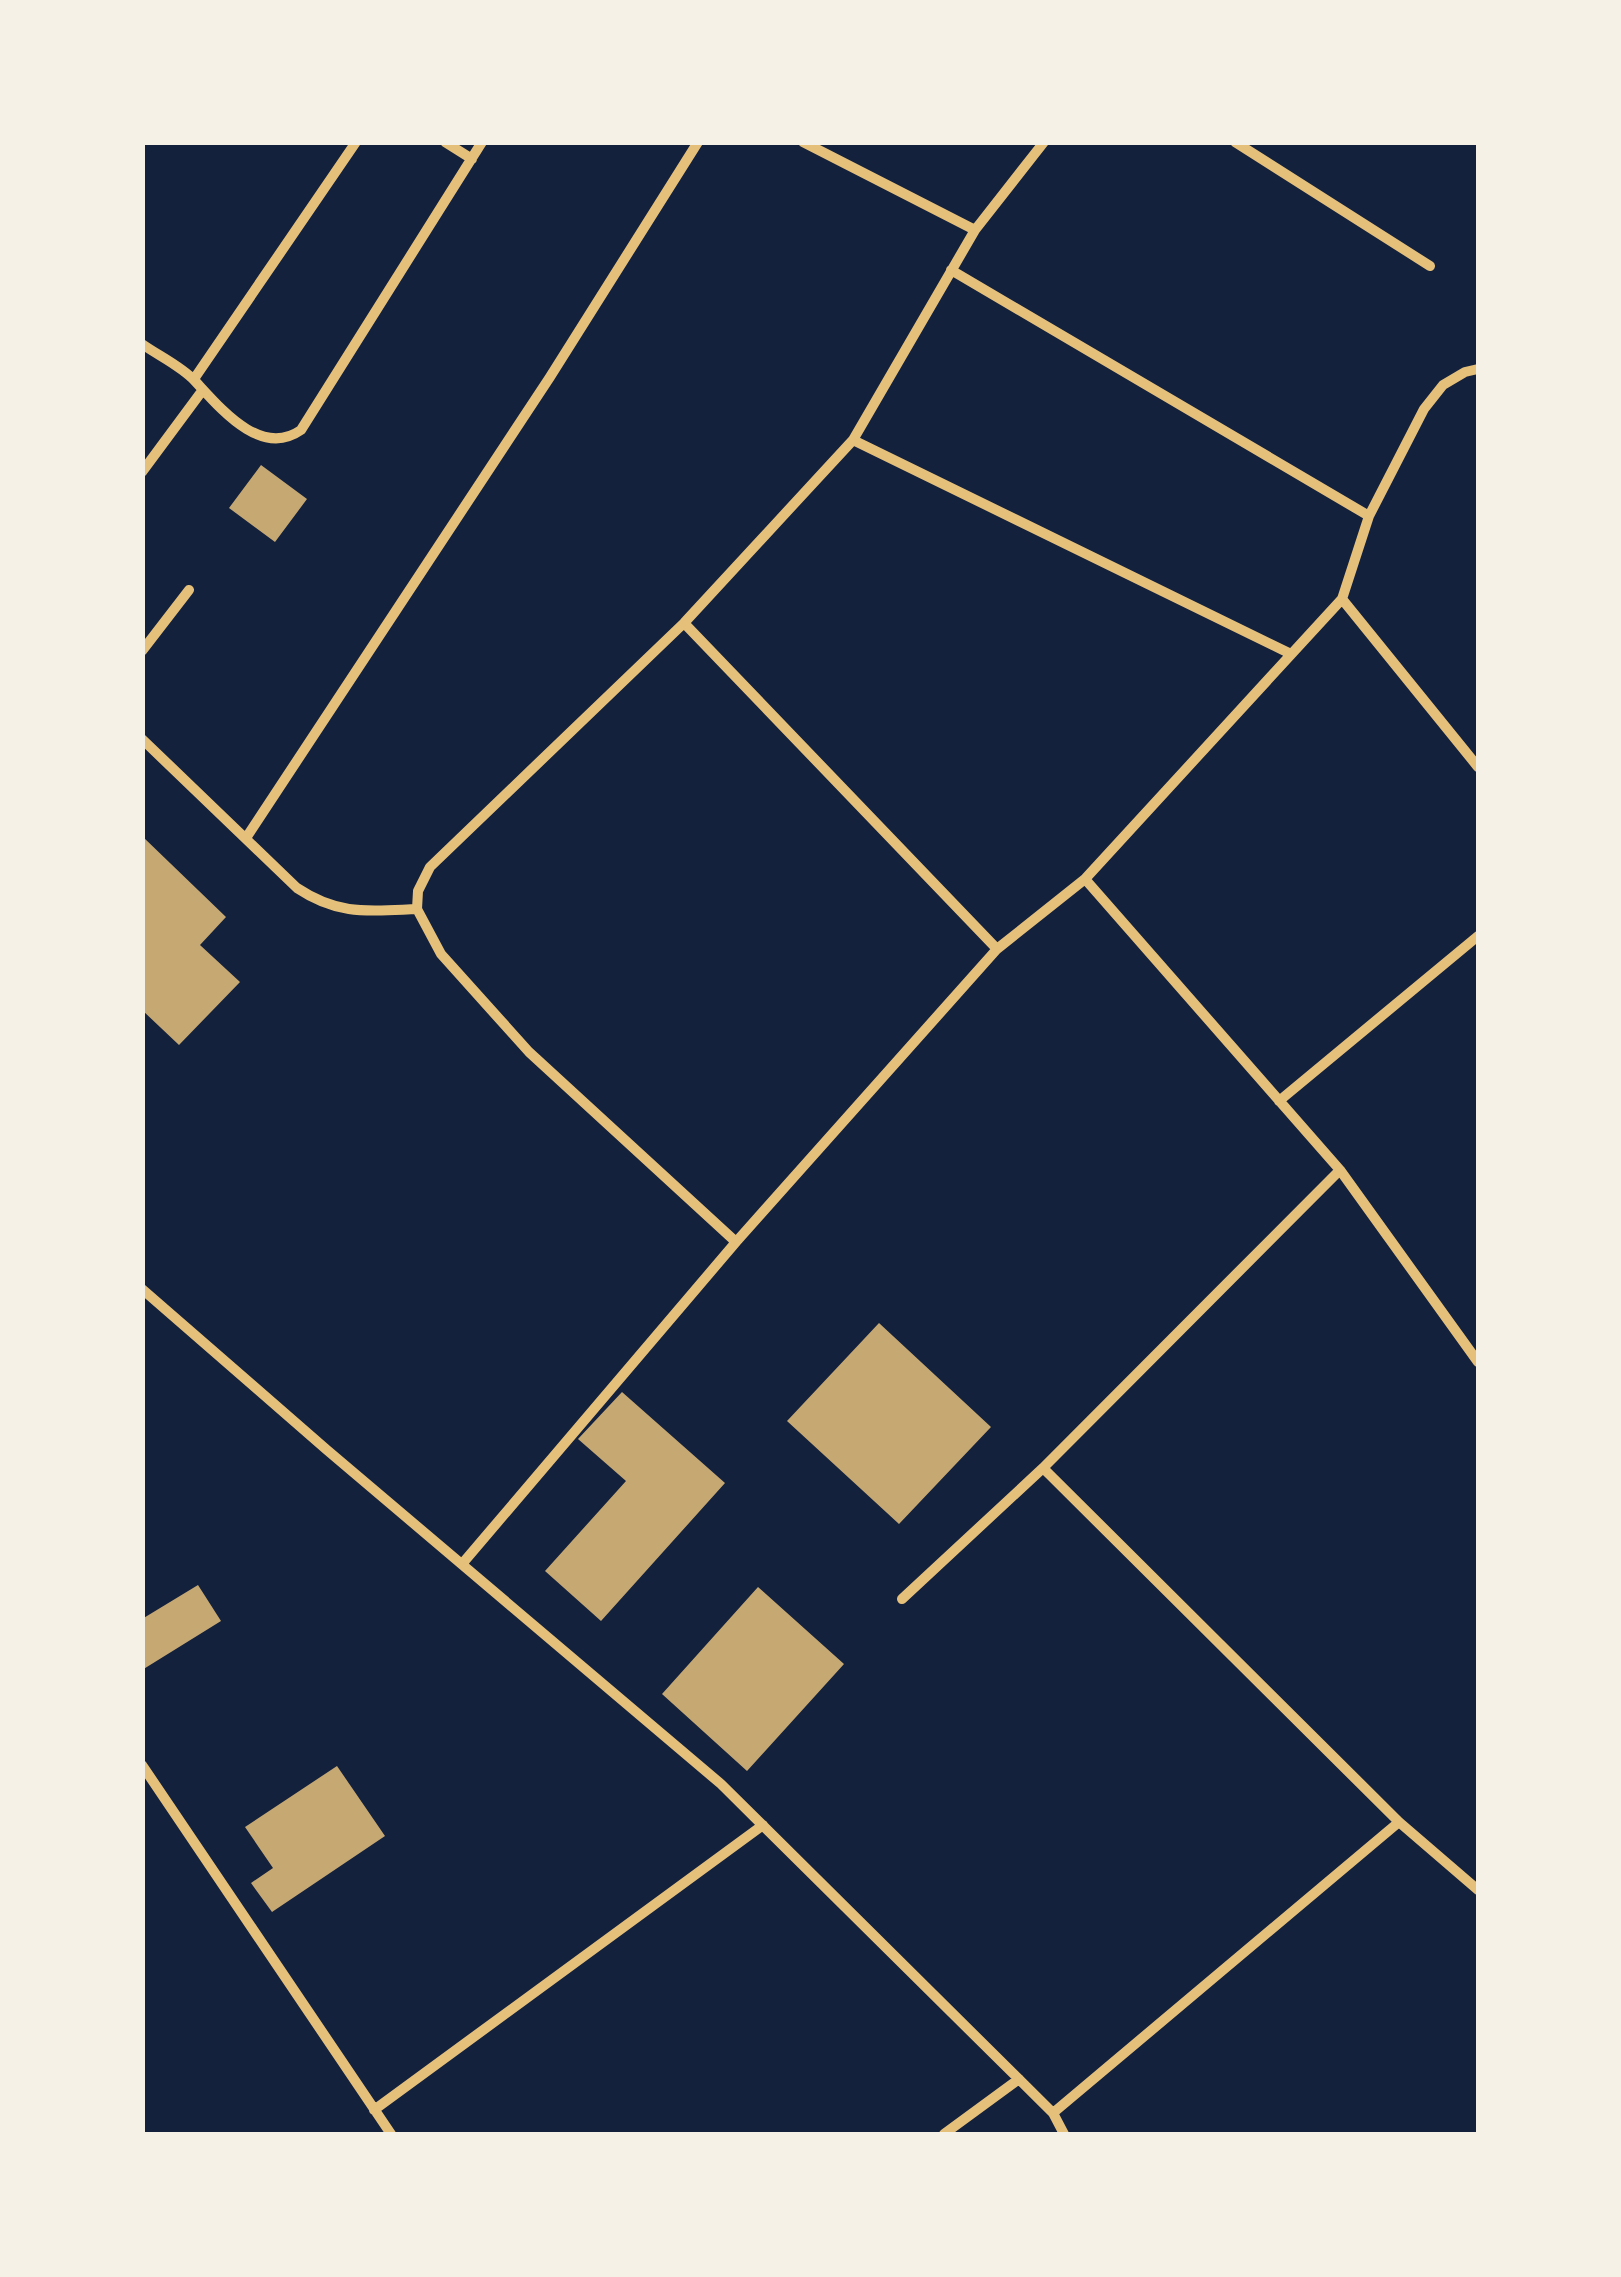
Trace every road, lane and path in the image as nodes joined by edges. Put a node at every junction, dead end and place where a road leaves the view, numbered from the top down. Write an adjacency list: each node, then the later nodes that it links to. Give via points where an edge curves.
1 (356, 142): 14 (street)
2 (444, 142): 8 (street)
3 (482, 142): 8 (street)
4 (698, 142): 26 (street)
5 (803, 142): 9 (street)
6 (1044, 142): 9 (street)
7 (1235, 142): 10 (street)
8 (472, 159): 15 (street, via 301,430 270,440)
9 (975, 230): 11 (street)
10 (1430, 266)
11 (952, 270): 16 (street); 18 (street)
12 (142, 344): 14 (street)
13 (1478, 369): 18 (street, via 1443,385 1424,409)
14 (194, 379): 15 (street)
15 (202, 390): 17 (street)
16 (853, 440): 21 (street); 23 (street)
17 (142, 472)
18 (1369, 516): 20 (street)
19 (190, 590): 22 (street)
20 (1342, 599): 23 (street); 25 (street)
21 (684, 624): 28 (street, via 430,867); 30 (street)
22 (142, 651)
23 (1292, 654): 27 (street)
24 (142, 739): 26 (street)
25 (1478, 767)
26 (246, 838): 28 (street, via 319,902 364,912)
27 (1085, 879): 30 (street); 31 (street)
28 (417, 909): 33 (street, via 441,954 529,1052)
29 (1478, 936): 31 (street)
30 (997, 950): 33 (street)
31 (1279, 1101): 32 (street)
32 (1340, 1170): 35 (street); 36 (street)
33 (736, 1242): 37 (street)
34 (146, 1296): 37 (street)
35 (1478, 1362)
36 (1043, 1468): 38 (street); 40 (street)
37 (462, 1564): 41 (street)
38 (902, 1599)
39 (143, 1768): 44 (street)
40 (1400, 1822): 42 (street); 45 (street)
41 (763, 1825): 43 (street); 44 (street)
42 (1478, 1890)
43 (1020, 2079): 45 (street); 47 (street)
44 (374, 2110): 46 (street)
45 (1053, 2113): 48 (street)
46 (391, 2134)
47 (944, 2134)
48 (1064, 2134)

